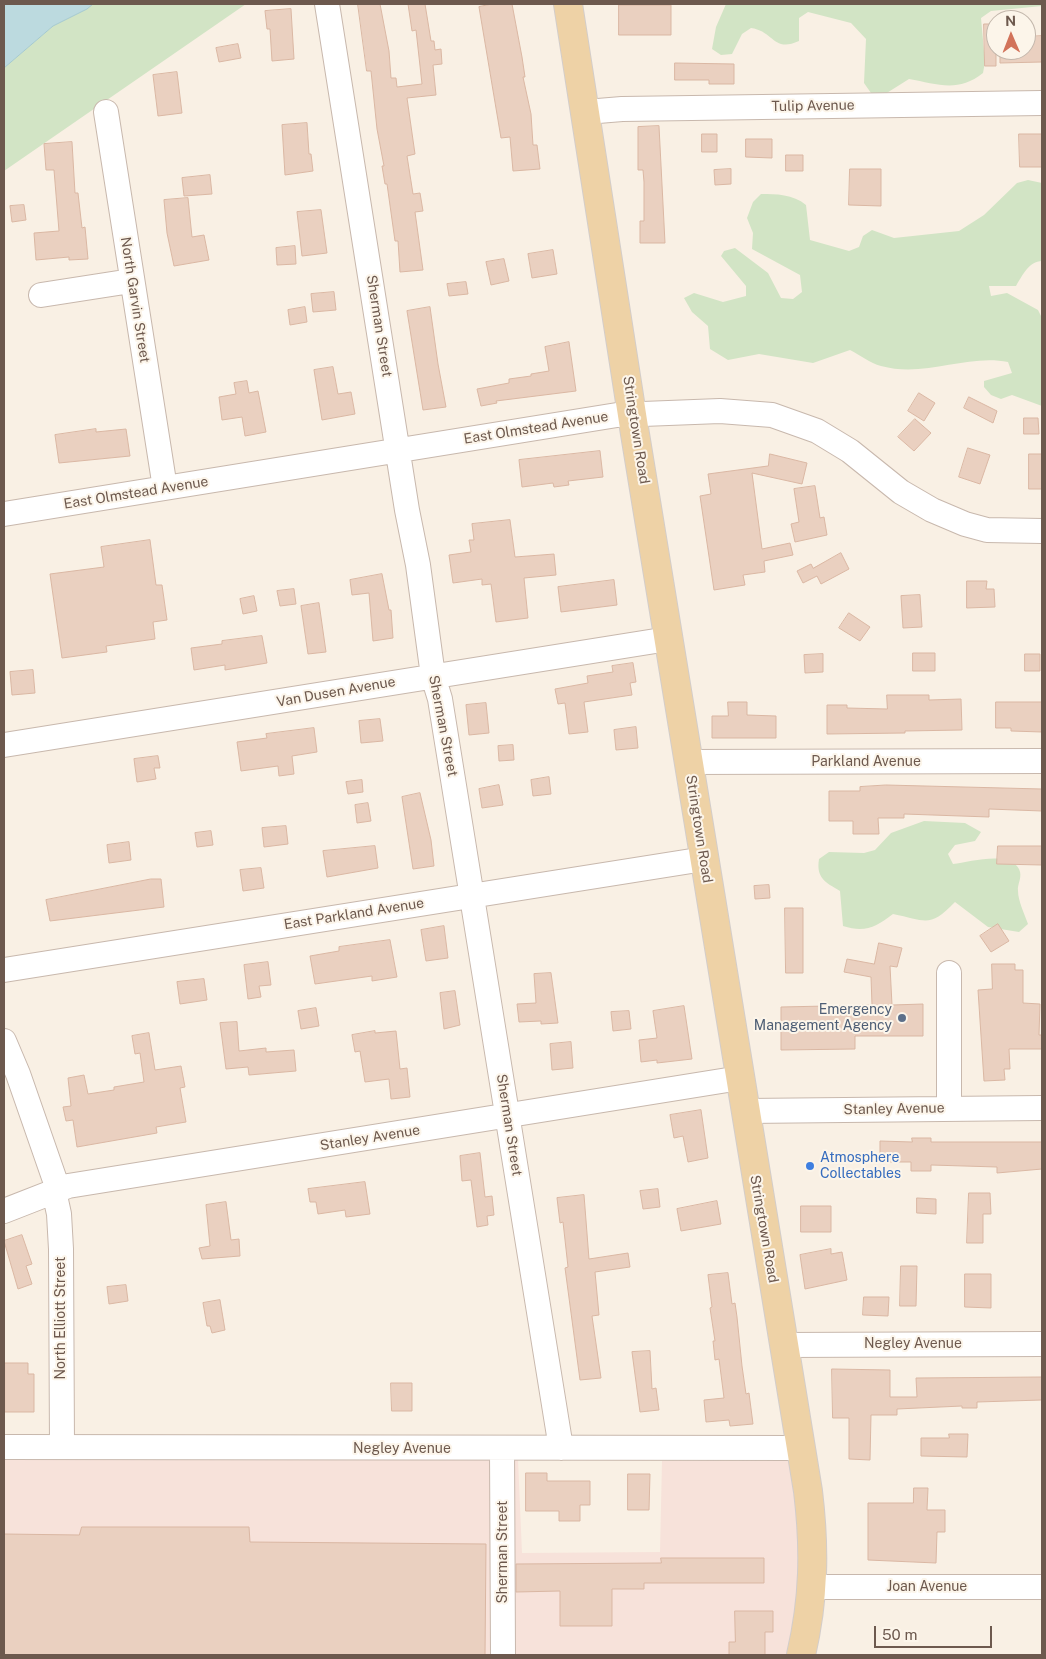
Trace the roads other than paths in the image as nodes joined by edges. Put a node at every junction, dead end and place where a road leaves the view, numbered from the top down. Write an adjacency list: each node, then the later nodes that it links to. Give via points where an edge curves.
1 (327, 4): 9 (street, Sherman Street)
2 (568, 4): 5 (main road, Stringtown Road)
3 (1042, 103): 5 (street, Tulip Avenue, via 622,109 598,111)
4 (106, 112): 6 (street, North Garvin Street)
5 (585, 118): 8 (main road, Stringtown Road)
6 (130, 281): 7 (street); 10 (street, North Garvin Street, via 138,313)
7 (41, 295)
8 (632, 414): 9 (street, East Olmstead Avenue); 12 (street, East Olmstead Avenue, via 720,411 772,415 817,431 850,451 901,492 940,514 987,530); 13 (main road, Stringtown Road)
9 (399, 450): 10 (street, East Olmstead Avenue); 14 (street, Sherman Street)
10 (165, 488): 11 (street, East Olmstead Avenue)
11 (4, 514)
12 (1042, 531)
13 (668, 638): 14 (street, Van Dusen Avenue); 17 (main road, Stringtown Road)
14 (433, 676): 15 (street, Van Dusen Avenue); 19 (street, Sherman Street, via 440,699)
15 (4, 745)
16 (1042, 761): 17 (street, Parkland Avenue)
17 (689, 762): 18 (main road, Stringtown Road)
18 (704, 859): 19 (street, East Parkland Avenue); 23 (main road, Stringtown Road)
19 (473, 895): 20 (street, East Parkland Avenue); 27 (street, Sherman Street)
20 (4, 970)
21 (949, 974): 24 (street)
22 (4, 1041): 28 (street, North Elliott Street)
23 (740, 1078): 26 (main road, Stringtown Road); 27 (street, Stanley Avenue)
24 (949, 1108): 25 (street, Stanley Avenue); 26 (street, Stanley Avenue)
25 (1042, 1108)
26 (746, 1112): 30 (main road, Stringtown Road)
27 (507, 1116): 28 (street, Stanley Avenue, via 77,1184); 34 (street, Sherman Street)
28 (56, 1190): 29 (street, Stanley Avenue); 32 (street, North Elliott Street, via 61,1249)
29 (4, 1211)
30 (784, 1344): 31 (street, Negley Avenue); 35 (main road, Stringtown Road)
31 (1042, 1344)
32 (62, 1446): 33 (street, Negley Avenue); 36 (street, Negley Avenue)
33 (4, 1447)
34 (561, 1448): 35 (street, Negley Avenue); 36 (street, Negley Avenue)
35 (801, 1448): 37 (main road, Stringtown Road, via 814,1538)
36 (502, 1449): 39 (street, Sherman Street)
37 (812, 1587): 38 (street, Joan Avenue); 40 (main road, Stringtown Road, via 809,1622)
38 (1042, 1587)
39 (503, 1655)
40 (801, 1655)

